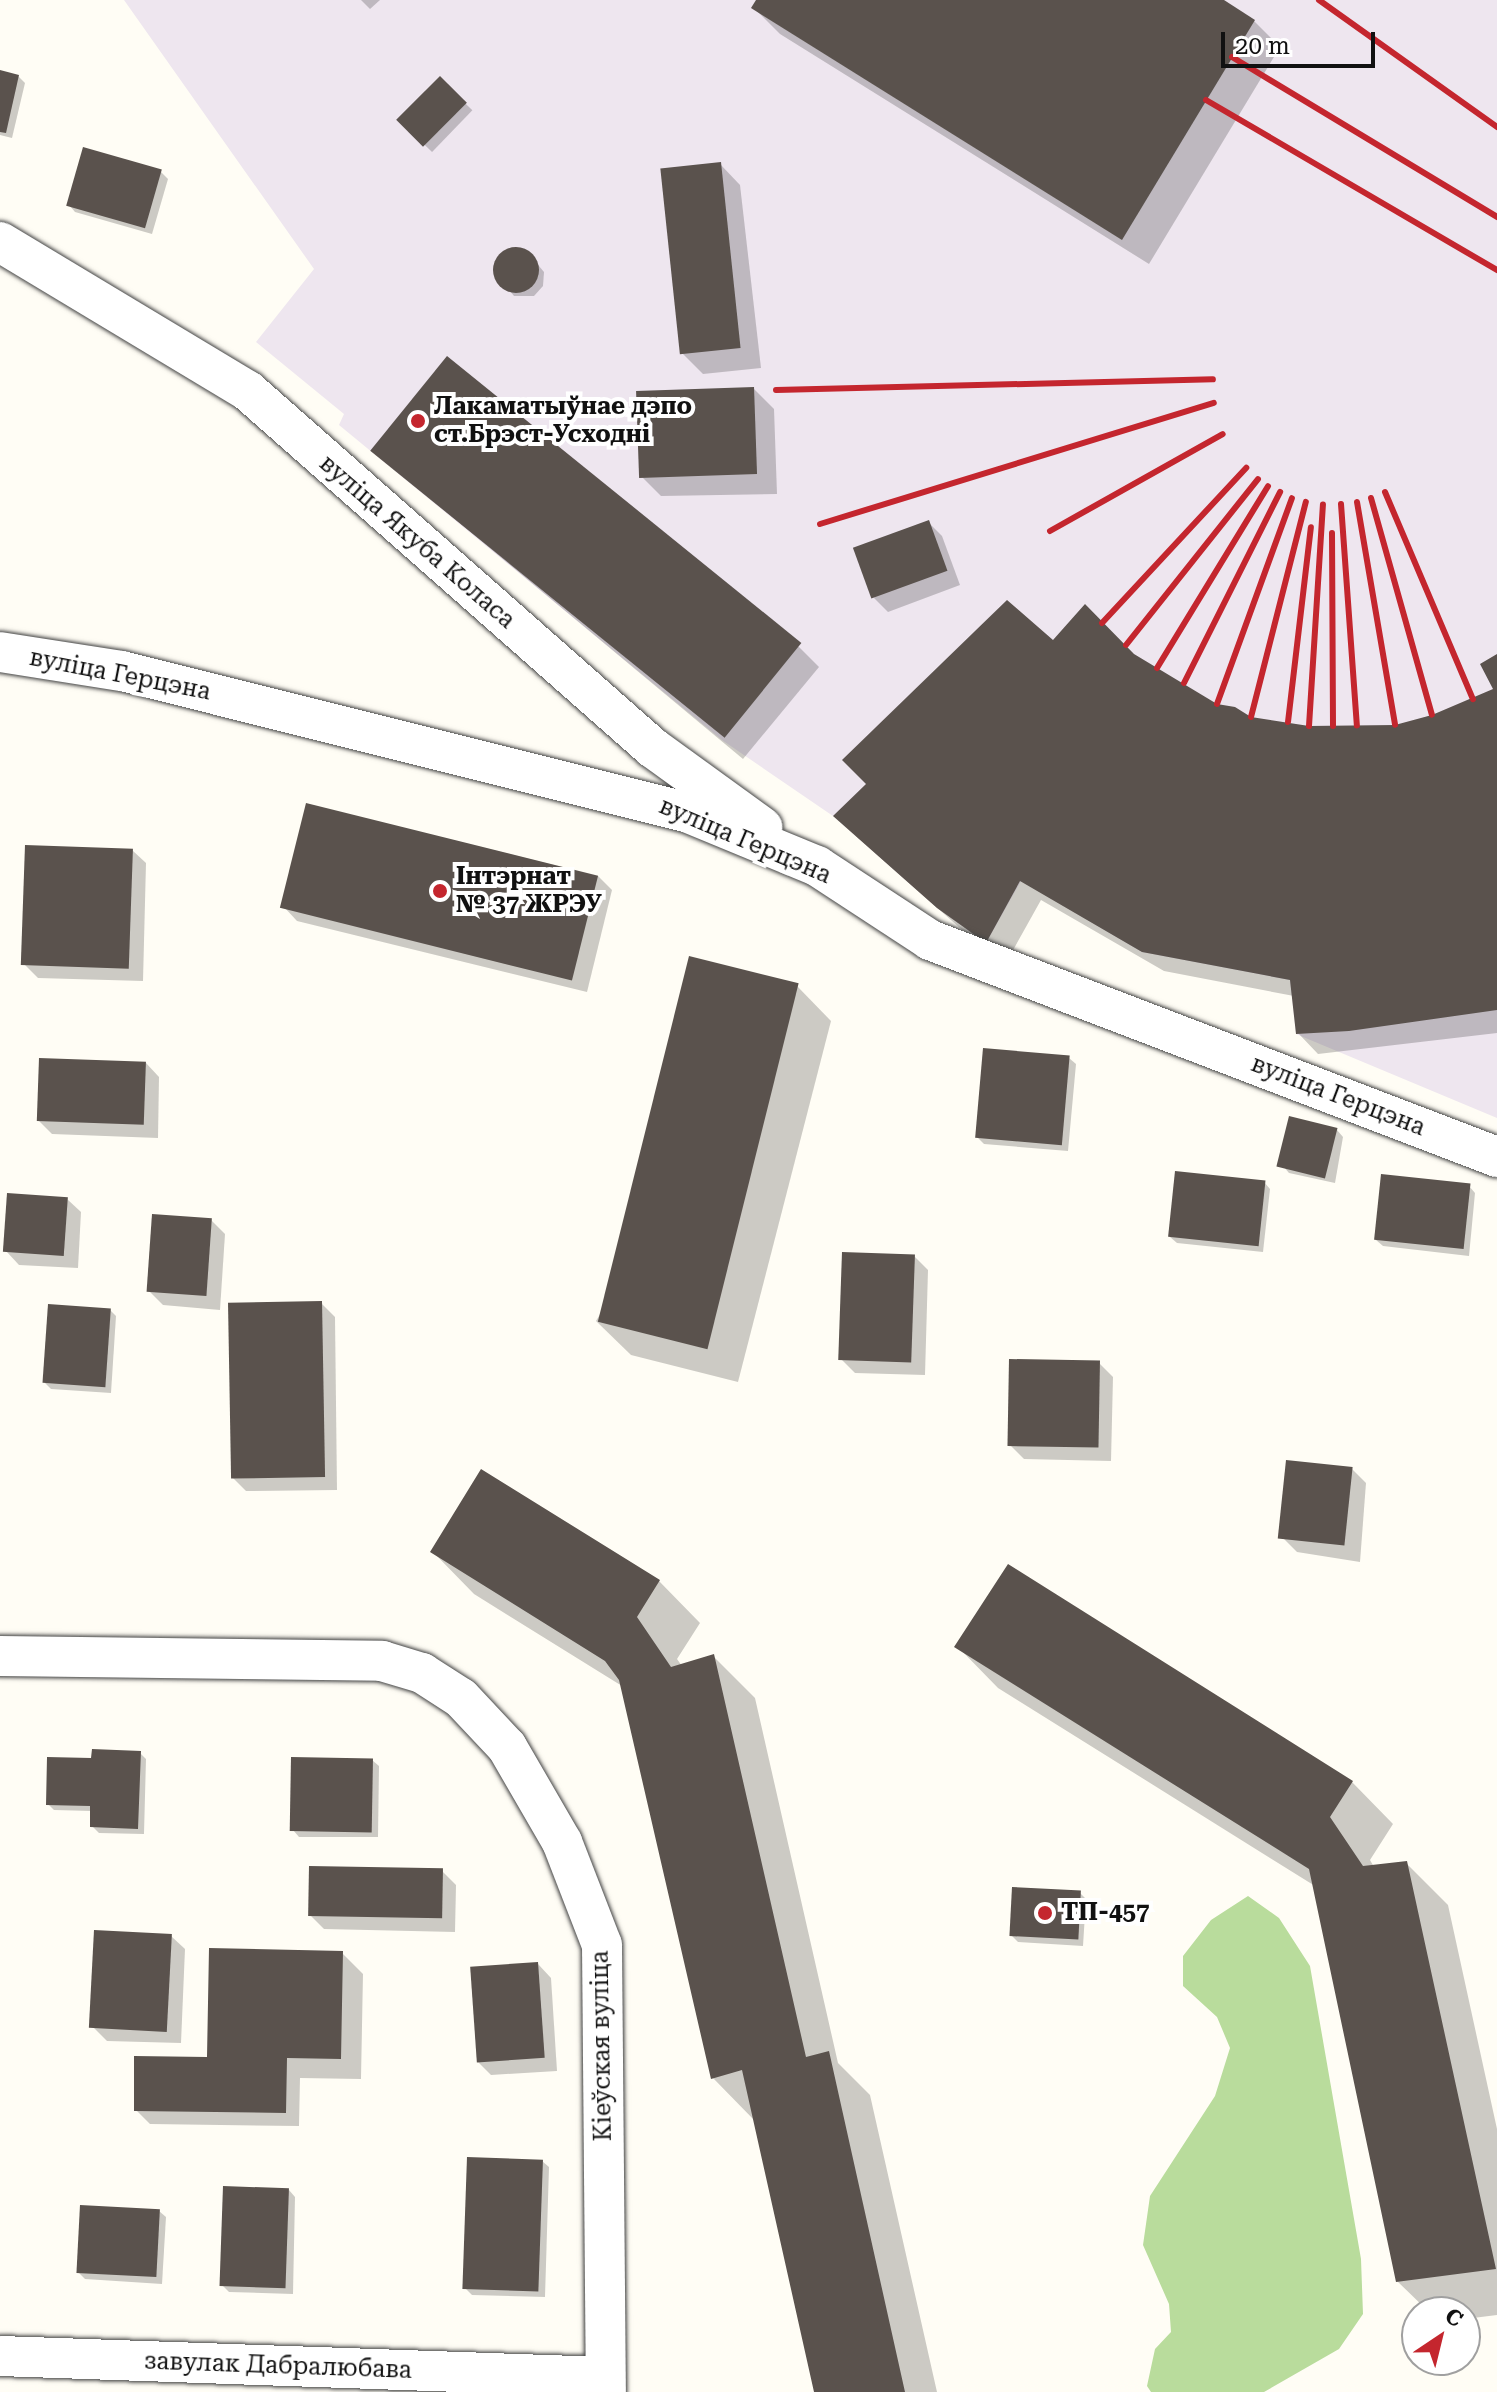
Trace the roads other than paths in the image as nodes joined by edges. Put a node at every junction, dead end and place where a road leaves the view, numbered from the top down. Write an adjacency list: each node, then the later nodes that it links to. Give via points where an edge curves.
1 (0, 242): 3 (street, вуліца Якуба Коласа, via 248,391 653,748)
2 (0, 652): 3 (street, вуліца Герцэна, via 122,671 645,800)
3 (817, 866): 4 (street, вуліца Герцэна, via 930,940)
4 (1497, 1157)
5 (0, 1656): 7 (street, Кіеўская вуліца, via 382,1661 422,1673 461,1698 507,1747 562,1842 602,1945)
6 (0, 2356): 7 (street, завулак Дабралюбава)
7 (605, 2384)

